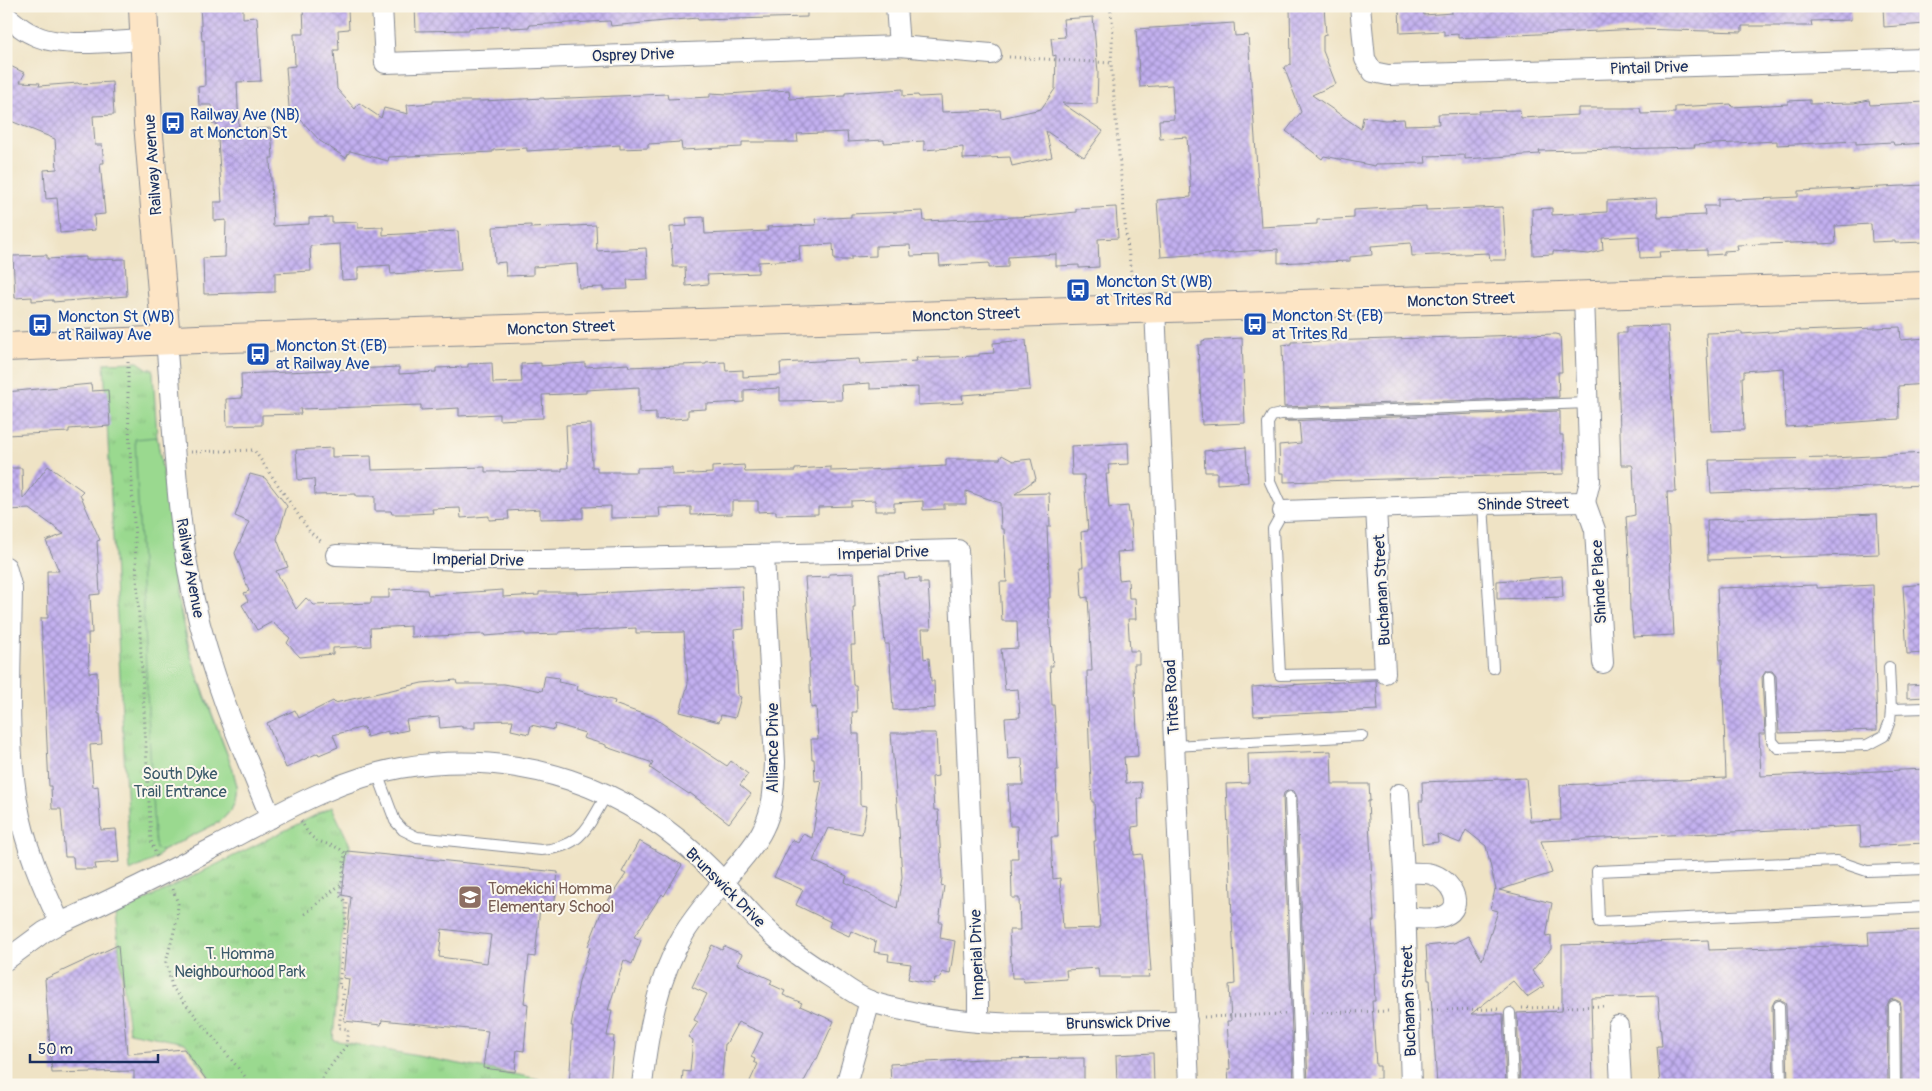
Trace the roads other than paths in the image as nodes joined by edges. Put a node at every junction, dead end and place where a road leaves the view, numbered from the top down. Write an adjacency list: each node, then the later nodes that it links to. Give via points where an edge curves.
1 (143, 6): 6 (street, Railway Avenue)
2 (382, 6): 7 (street, Osprey Drive, via 385,62)
3 (896, 6): 7 (street)
4 (1360, 6): 9 (street, Pintail Drive, via 1365,59 1373,72 1388,75)
5 (6, 16): 6 (street, via 32,35 53,41)
6 (145, 40): 13 (street, Railway Avenue, via 148,123)
7 (898, 46): 8 (street)
8 (991, 54)
9 (1926, 59)
10 (1926, 285): 11 (street, Moncton Street)
11 (1584, 295): 12 (street, Moncton Street); 15 (street, Shinde Street)
12 (1155, 308): 13 (street, Moncton Street); 32 (street, Trites Road)
13 (166, 340): 14 (street, Moncton Street); 37 (street, Railway Avenue, via 183,536 194,600 229,715)
14 (6, 347)
15 (1589, 403): 16 (street, Shinde Street, via 1590,481); 19 (lane, via 1272,416 1268,423 1270,482)
16 (1585, 502): 17 (street, Shinde Street); 23 (street, Shinde Place, via 1595,530)
17 (1483, 504): 18 (street, Shinde Street); 25 (lane)
18 (1376, 508): 19 (street, Shinde Street); 26 (street, Buchanan Street)
19 (1283, 511): 26 (lane, via 1273,530 1280,675)
20 (336, 555): 21 (street, Imperial Drive, via 461,560)
21 (764, 556): 40 (street, Alliance Drive, via 774,791 763,830); 50 (street, Imperial Drive, via 958,550)
22 (6, 567): 31 (street, via 12,589)
23 (1603, 664)
24 (1889, 667): 29 (lane)
25 (1493, 668)
26 (1385, 673)
27 (1769, 677): 29 (lane, via 1772,740 1778,748 1867,745 1884,736)
28 (1926, 708): 29 (lane)
29 (1892, 709)
30 (1362, 736): 32 (lane)
31 (8, 744): 43 (street, via 23,827)
32 (1173, 746): 49 (street, Trites Road)
33 (378, 773): 34 (street, Brunswick Drive, via 424,764 486,763 550,773); 34 (lane, via 395,821 410,834 532,850 555,850 582,836); 37 (street, Brunswick Drive, via 335,787)
34 (606, 794): 40 (street, Brunswick Drive, via 672,834)
35 (1399, 794): 39 (street, Buchanan Street)
36 (1290, 797): 55 (lane)
37 (271, 818): 43 (street)
38 (1926, 869): 41 (lane, via 1867,871 1837,862 1597,872 1599,922)
39 (1404, 873): 42 (street, Buchanan Street); 42 (street, via 1432,874 1442,879 1451,887 1455,904 1445,916)
40 (724, 882): 45 (street, Brunswick Drive, via 786,946); 52 (street, Alliance Drive, via 685,933 668,966 647,1038)
41 (1926, 907)
42 (1405, 918): 56 (street, Buchanan Street)
43 (60, 923): 44 (street)
44 (6, 960)
45 (870, 1001): 50 (street, Brunswick Drive, via 926,1015); 53 (street)
46 (1779, 1006): 59 (lane)
47 (1894, 1006): 60 (lane)
48 (1510, 1013): 57 (lane)
49 (1186, 1019): 50 (street, Brunswick Drive, via 1060,1024); 54 (street, Trites Road)
50 (978, 1022)
51 (1618, 1026): 58 (street)
52 (642, 1085)
53 (846, 1085)
54 (1189, 1085)
55 (1301, 1085)
56 (1411, 1085)
57 (1513, 1085)
58 (1620, 1085)
59 (1781, 1085)
60 (1895, 1085)

